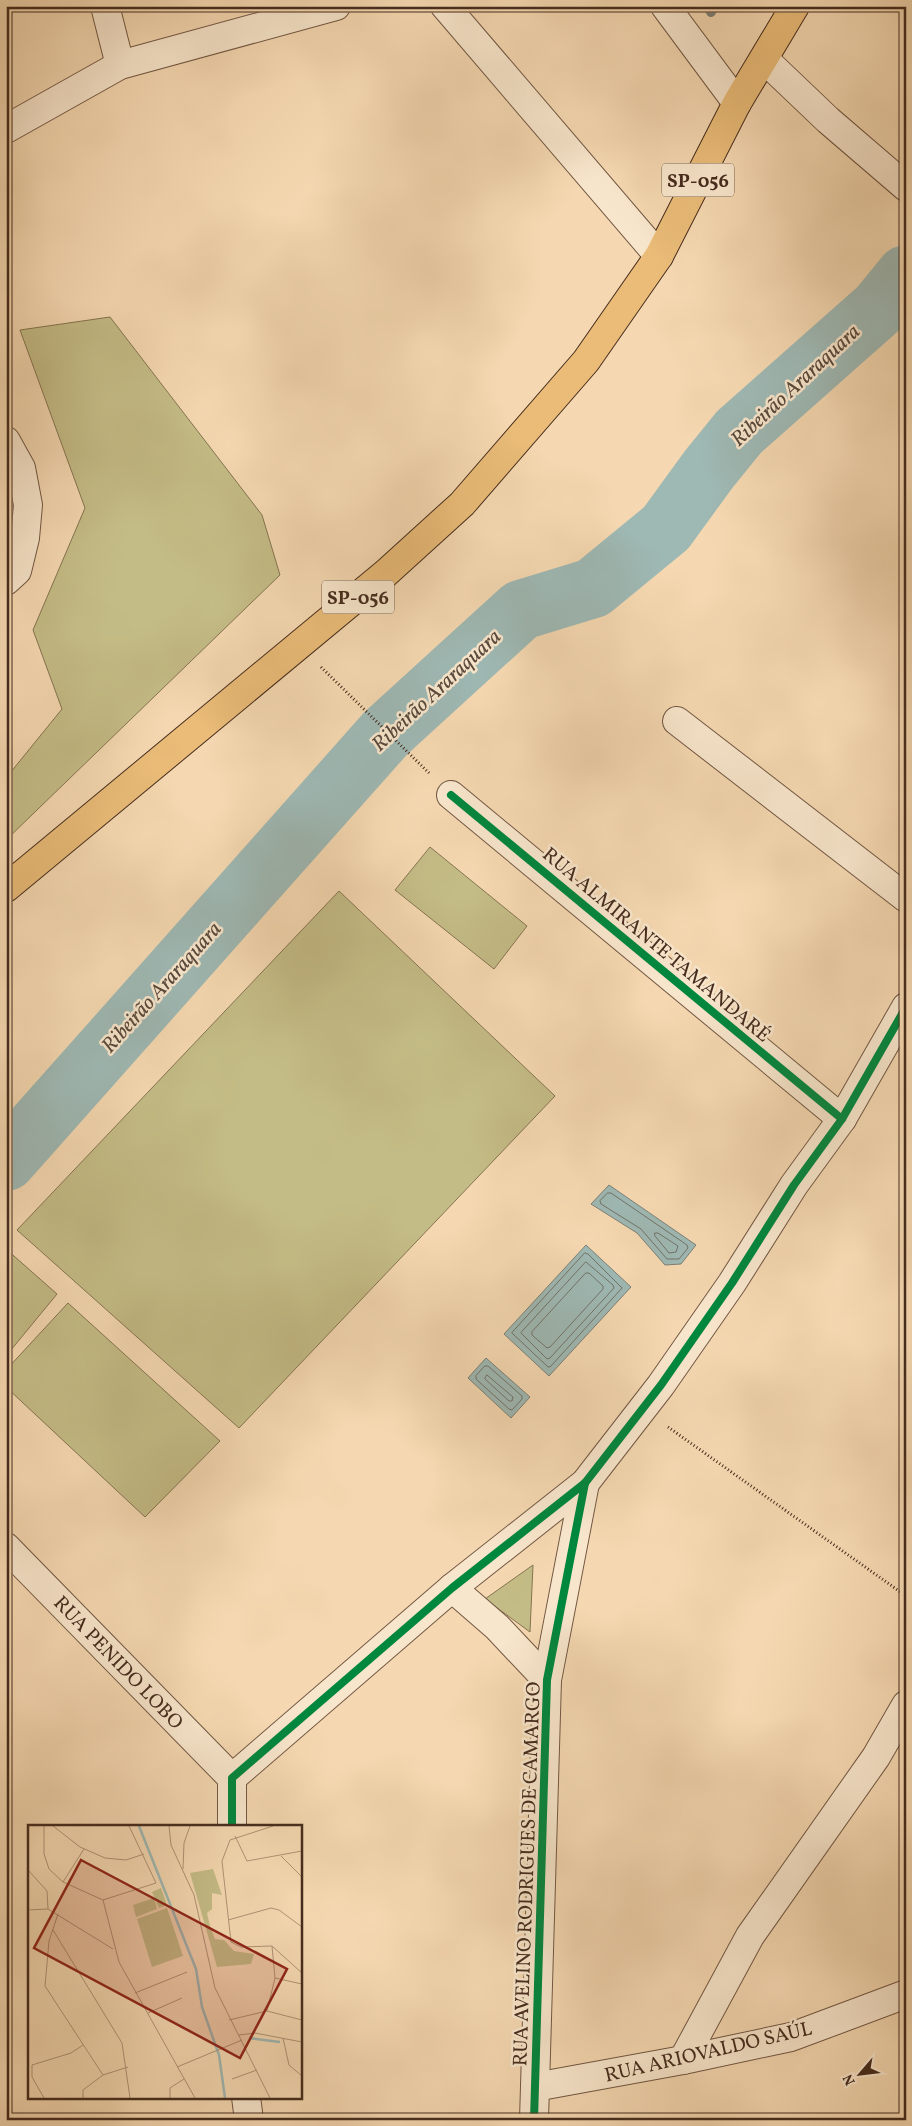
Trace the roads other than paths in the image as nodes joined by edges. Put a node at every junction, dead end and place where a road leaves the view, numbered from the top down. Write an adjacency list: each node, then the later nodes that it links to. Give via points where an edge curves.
1 (105, 6): 7 (street)
2 (336, 6): 7 (street)
3 (445, 6): 11 (street)
4 (665, 6): 8 (street)
5 (795, 6): 6 (main road, SP-056)
6 (764, 59): 8 (main road, SP-056); 10 (street)
7 (120, 65): 9 (street)
8 (737, 104): 11 (main road, SP-056)
9 (6, 128)
10 (906, 187)
11 (659, 256): 16 (main road, SP-056, via 586,361 462,504 386,574)
12 (6, 441): 13 (street, via 21,468 28,505 25,538 16,571)
13 (6, 581)
14 (676, 721): 17 (street)
15 (451, 795): 19 (street, RUA ALMIRANTE TAMANDARÉ)
16 (6, 888)
17 (906, 898)
18 (906, 1007): 19 (street)
19 (842, 1119): 20 (street, via 794,1185 732,1283 643,1409)
20 (585, 1483): 22 (street); 23 (street, RUA AVELINO RODRIGUES DE CAMARGO)
21 (6, 1546): 25 (street, RUA PENIDO LOBO)
22 (452, 1588): 23 (street, via 497,1627); 25 (street)
23 (547, 1680): 29 (street, RUA AVELINO RODRIGUES DE CAMARGO)
24 (906, 1705): 28 (street, via 876,1757 750,1936)
25 (232, 1778): 26 (street)
26 (232, 1825)
27 (906, 1994): 28 (street, RUA ARIOVALDO SAÚL, via 791,2037)
28 (683, 2060): 29 (street, RUA ARIOVALDO SAÚL)
29 (535, 2087): 32 (street, RUA AVELINO RODRIGUES DE CAMARGO)
30 (246, 2098): 31 (street)
31 (249, 2120)
32 (534, 2120)

